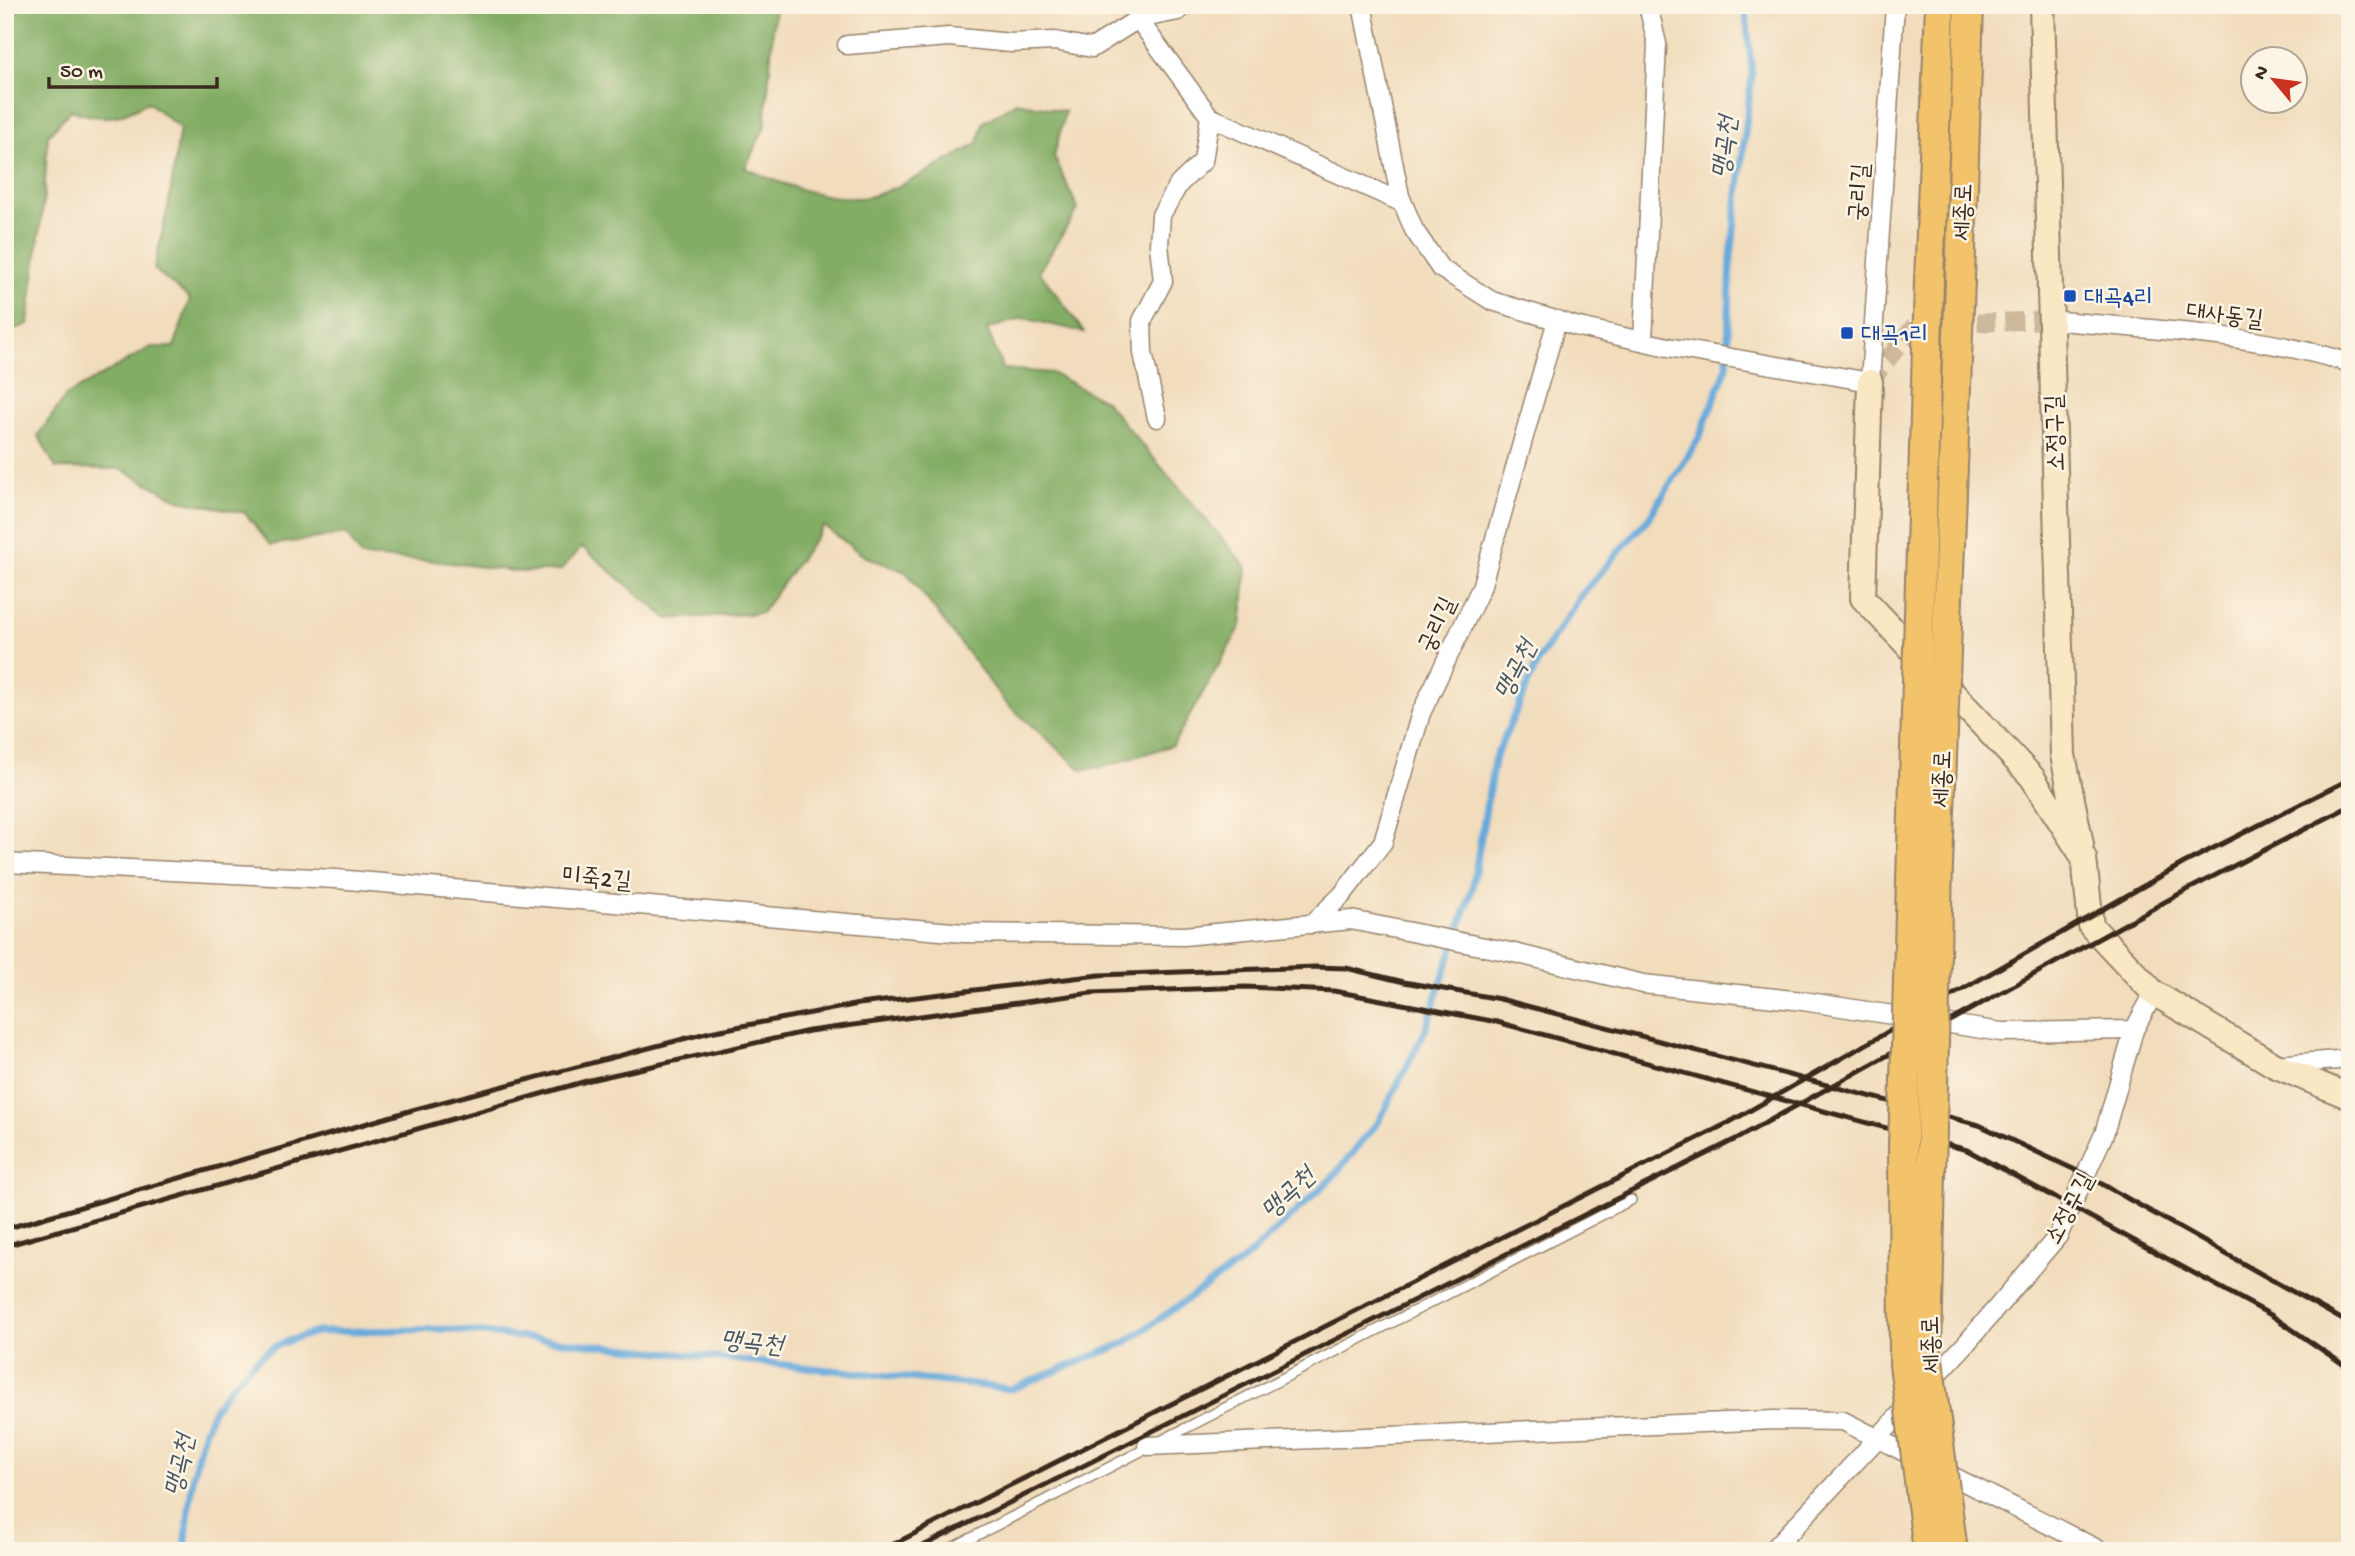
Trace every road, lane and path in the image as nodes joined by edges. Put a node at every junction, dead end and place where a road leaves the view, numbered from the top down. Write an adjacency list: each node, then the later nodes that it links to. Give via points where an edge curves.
1 (1184, 5): 8 (street, via 1178,10)
2 (1362, 5): 11 (street)
3 (1648, 5): 14 (street, via 1657,44)
4 (1895, 5): 16 (street, 궁리길)
5 (1940, 5): 31 (main road, 세종로, bridge, via 1903,1146 1903,1364)
6 (1969, 5): 32 (main road, 세종로, bridge, via 1938,865 1927,1351)
7 (2042, 5): 13 (street, 소정구길)
8 (1140, 12): 9 (street, via 1092,48 1055,41 1012,43 949,37); 10 (street)
9 (847, 45)
10 (1210, 117): 11 (street); 17 (street, via 1203,161 1179,184 1161,215 1163,281 1142,321 1143,353)
11 (1403, 203): 12 (street, via 1413,230 1440,268 1492,301)
12 (1557, 320): 14 (street); 20 (street, 궁리길, via 1480,588 1421,713 1383,842 1342,895)
13 (2051, 320): 15 (street, 대사동길, via 2244,340); 18 (street, 소정구길, via 2063,755)
14 (1643, 341): 16 (street)
15 (2350, 363)
16 (1870, 382): 18 (street, via 1863,598 2032,777)
17 (1157, 418)
18 (2084, 858): 21 (street, 소정구길, via 2091,926)
19 (5, 863): 20 (street, 미죽2길, via 336,879 964,933 1184,936)
20 (1312, 924): 22 (street, 미죽2길, via 1351,920 1643,984 1803,1001 2001,1032)
21 (2154, 993): 22 (street, 소정구길); 24 (street)
22 (2134, 1030): 27 (street, 소정구길, via 2104,1134 2058,1236)
23 (2350, 1059): 24 (street)
24 (2274, 1065): 25 (street)
25 (2350, 1097)
26 (1631, 1200): 28 (lane)
27 (1878, 1439): 28 (street, via 1843,1422 1774,1420); 30 (street, 소정구길); 33 (street)
28 (1147, 1446): 29 (lane)
29 (946, 1551)
30 (1772, 1551)
31 (1928, 1551)
32 (1953, 1551)
33 (2101, 1551)

